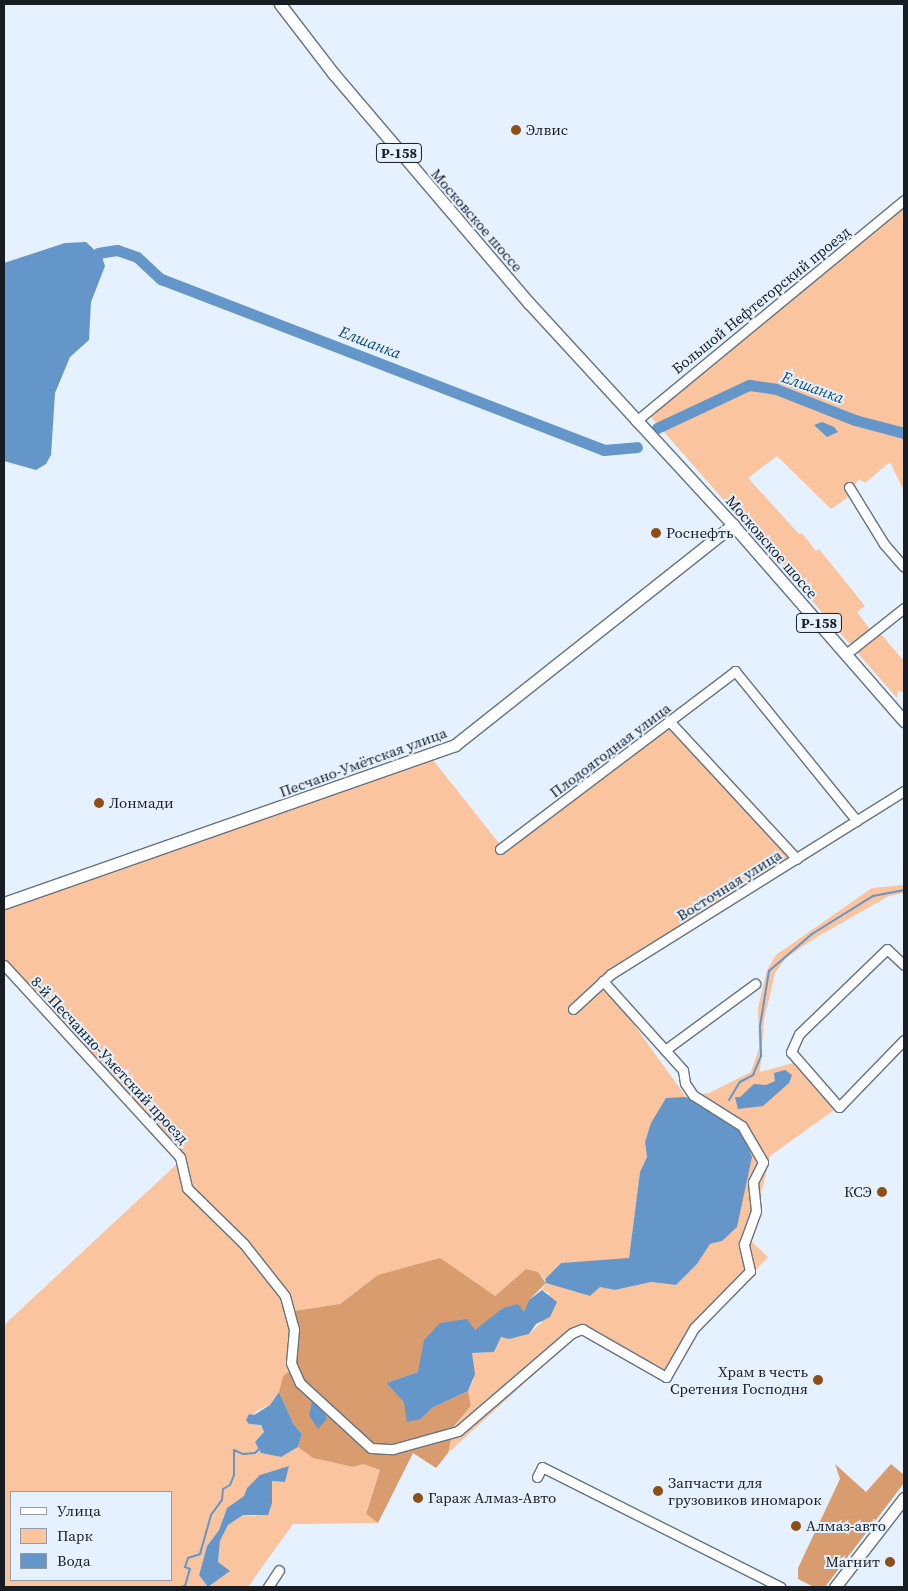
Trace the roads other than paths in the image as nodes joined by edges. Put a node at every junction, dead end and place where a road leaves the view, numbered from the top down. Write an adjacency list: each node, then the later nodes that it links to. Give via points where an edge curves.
1 (280, 4): 3 (main road, Московское шоссе / Р-158, via 412,167)
2 (904, 200): 3 (street, Большой Нефтегорский проезд)
3 (638, 423): 5 (main road, Московское шоссе / Р-158)
4 (849, 487): 6 (street, via 884,544)
5 (733, 525): 8 (main road, Московское шоссе / Р-158); 15 (main road, Песчано-Умётская улица, via 455,745)
6 (904, 567)
7 (904, 608): 8 (street)
8 (846, 654): 9 (main road, Московское шоссе / Р-158)
9 (904, 721)
10 (670, 723): 12 (street, Плодоягодная улица, via 735,671); 13 (street, Плодоягодная улица); 14 (street)
11 (904, 791): 12 (street, Восточная улица)
12 (857, 821): 14 (street, Восточная улица)
13 (500, 849)
14 (797, 859): 18 (street, Восточная улица)
15 (4, 903)
16 (4, 965): 22 (street, 8-й Песчанно-Уметский проезд, via 164,1136 180,1157 187,1188 266,1270 285,1296 293,1320 291,1363 300,1383 371,1448 393,1448 458,1431 484,1412 572,1333 582,1329 666,1377 694,1328 750,1271 744,1244 756,1211 753,1182 763,1162 742,1126 693,1094 685,1083 683,1070)
17 (904, 965): 21 (street, via 887,949 800,1034 791,1052 839,1107)
18 (603, 981): 20 (street, Восточная улица); 22 (street)
19 (755, 984): 22 (street)
20 (573, 1009)
21 (904, 1040)
22 (665, 1050)
23 (537, 1477): 27 (street, via 542,1467)
24 (904, 1498): 28 (main road)
25 (279, 1570): 26 (street)
26 (268, 1587)
27 (781, 1587)
28 (835, 1587)

